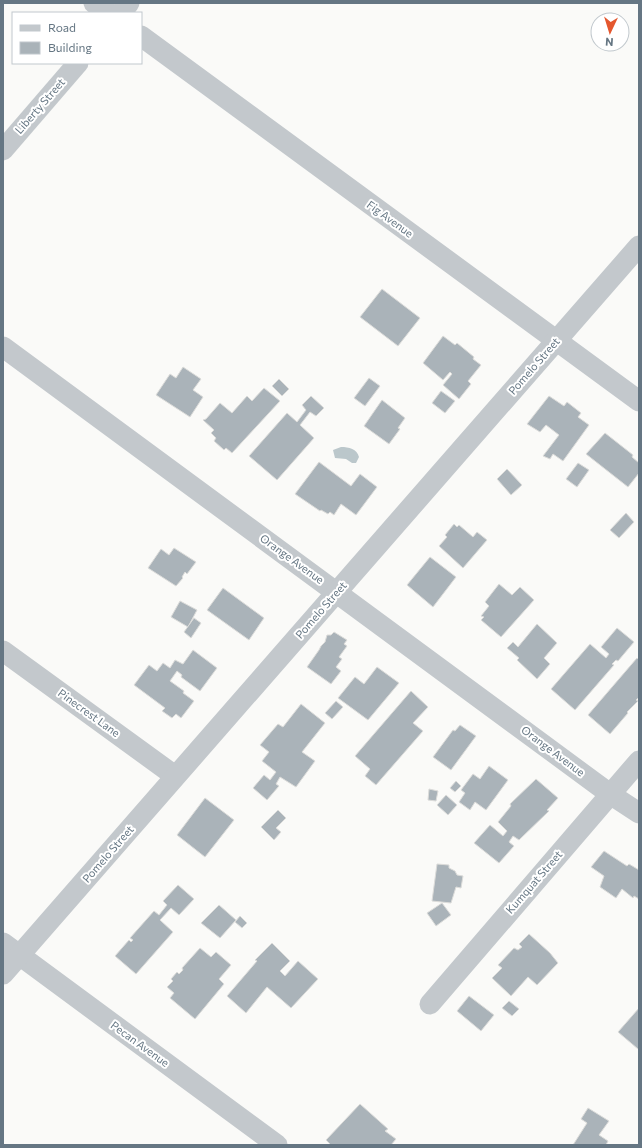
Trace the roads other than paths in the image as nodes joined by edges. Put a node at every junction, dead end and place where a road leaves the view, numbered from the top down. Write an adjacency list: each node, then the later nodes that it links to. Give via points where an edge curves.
1 (94, 3): 3 (street)
2 (129, 3): 4 (street)
3 (108, 12)
4 (122, 12)
5 (142, 37): 9 (street, Fig Avenue)
6 (77, 64): 7 (street, Liberty Street)
7 (3, 150)
8 (639, 246): 9 (street, Pomelo Street)
9 (556, 340): 11 (street, Fig Avenue); 12 (street, Pomelo Street)
10 (3, 347): 12 (street, Orange Avenue)
11 (639, 400)
12 (337, 591): 15 (street, Pomelo Street); 16 (street, Orange Avenue)
13 (3, 651): 15 (street, Pinecrest Lane)
14 (639, 760): 16 (street, Kumquat Street)
15 (175, 776): 18 (street, Pomelo Street)
16 (610, 794): 17 (street, Orange Avenue); 20 (street, Kumquat Street)
17 (639, 813)
18 (11, 949): 19 (street, Pomelo Street); 21 (street, Pecan Avenue)
19 (3, 974)
20 (430, 1004)
21 (277, 1145)

